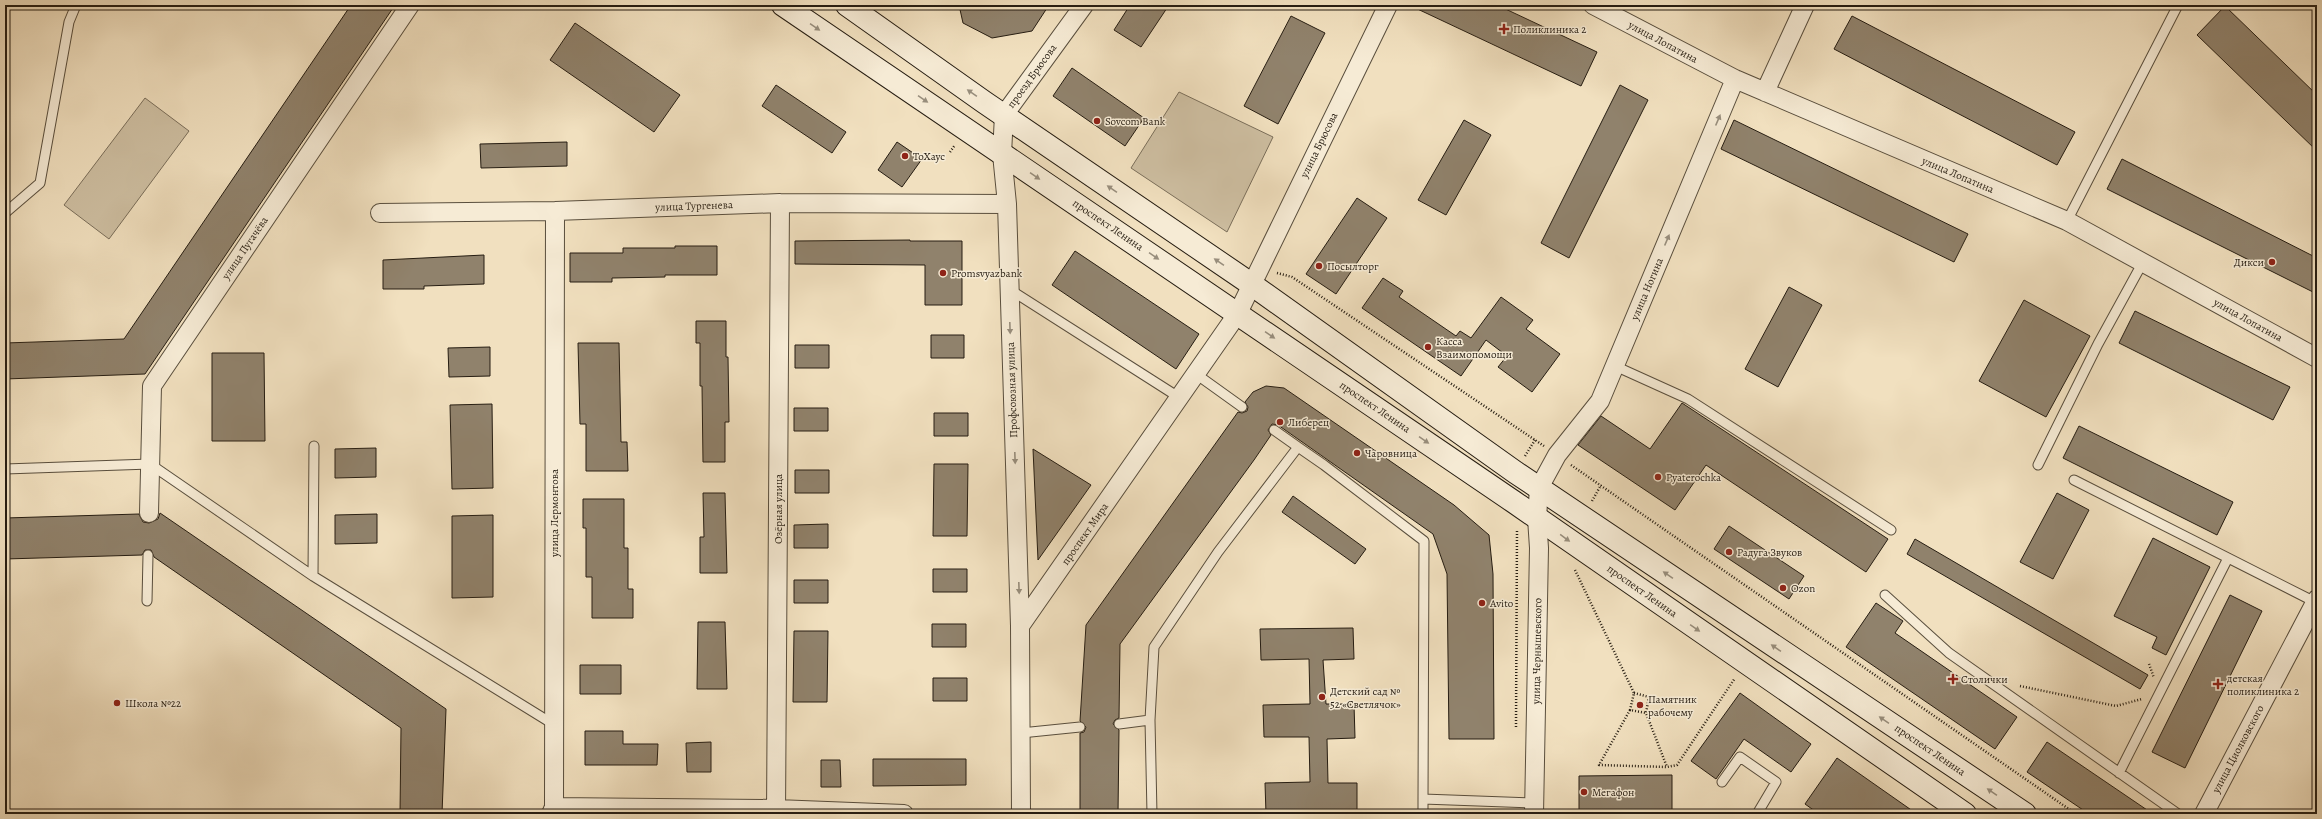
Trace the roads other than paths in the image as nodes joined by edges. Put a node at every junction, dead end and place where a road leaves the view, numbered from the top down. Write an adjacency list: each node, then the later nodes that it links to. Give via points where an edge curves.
1 (76, 5): 17 (lane, via 69,22 40,183)
2 (410, 5): 32 (street, улица Пугачёва, via 152,386)
3 (783, 5): 13 (main road, проспект Ленина, one-way to 13)
4 (847, 5): 12 (main road, проспект Ленина, one-way to 4)
5 (1084, 5): 12 (street, проезд Брюсова)
6 (1388, 5): 21 (street, улица Брюсова)
7 (1593, 5): 10 (street, улица Лопатина)
8 (1805, 5): 11 (street)
9 (2178, 5): 19 (lane)
10 (1735, 79): 11 (street, улица Лопатина); 25 (street, улица Ногина, one-way to 10)
11 (1765, 92): 19 (street, улица Лопатина)
12 (1004, 115): 13 (street, проезд Брюсова); 21 (main road, проспект Ленина, one-way to 12)
13 (1002, 154): 15 (street, Профсоюзная улица); 23 (main road, проспект Ленина, one-way to 23)
14 (780, 203): 15 (street, улица Тургенева); 16 (street, улица Тургенева); 57 (street, Озёрная улица)
15 (1007, 204): 22 (street, Профсоюзная улица)
16 (555, 211): 18 (street, улица Тургенева); 48 (street, улица Лермонтова)
17 (5, 213)
18 (380, 213)
19 (2067, 221): 20 (street, улица Лопатина)
20 (2143, 262): 24 (street, улица Лопатина); 33 (lane, via 2098,344)
21 (1251, 284): 23 (street, проспект Мира); 36 (main road, проспект Ленина)
22 (1009, 289): 27 (lane); 46 (street, Профсоюзная улица, one-way to 46)
23 (1238, 313): 26 (street, проспект Мира); 38 (main road, проспект Ленина, one-way to 38)
24 (2317, 358)
25 (1615, 366): 36 (street, улица Ногина, via 1600,401 1557,455); 39 (lane, via 1688,399)
26 (1196, 374): 27 (street, проспект Мира); 28 (lane)
27 (1180, 398): 46 (street, проспект Мира)
28 (1242, 407)
29 (1274, 430): 31 (lane)
30 (314, 446): 42 (lane)
31 (1298, 447): 47 (lane, via 1218,552 1154,647); 54 (lane, via 1424,541)
32 (150, 464): 34 (lane); 37 (street, улица Пугачёва); 42 (lane)
33 (2038, 464)
34 (5, 469)
35 (2074, 480): 41 (lane)
36 (1539, 488): 38 (street, улица Чернышевского); 64 (main road, проспект Ленина, one-way to 36)
37 (149, 513)
38 (1537, 518): 55 (street, улица Чернышевского, via 1539,548); 63 (main road, проспект Ленина, one-way to 63)
39 (1891, 530)
40 (148, 555): 44 (lane)
41 (2228, 558): 45 (lane); 52 (lane)
42 (313, 576): 48 (lane)
43 (1885, 595): 52 (lane, via 1949,653)
44 (147, 601)
45 (2316, 601): 66 (street, улица Циолковского)
46 (1020, 626): 51 (street)
47 (1150, 720): 49 (lane); 60 (lane)
48 (553, 724): 56 (street, улица Лермонтова)
49 (1119, 724)
50 (1080, 727): 51 (lane)
51 (1021, 733): 59 (street)
52 (2120, 772): 65 (lane)
53 (1722, 782): 62 (lane, via 1740,757 1776,782)
54 (1423, 798): 55 (lane); 61 (lane)
55 (1534, 808)
56 (552, 810): 57 (street)
57 (776, 811): 58 (street)
58 (904, 814)
59 (1021, 814)
60 (1152, 814)
61 (1423, 814)
62 (1757, 814)
63 (1965, 814)
64 (2025, 814)
65 (2178, 814)
66 (2204, 814)

